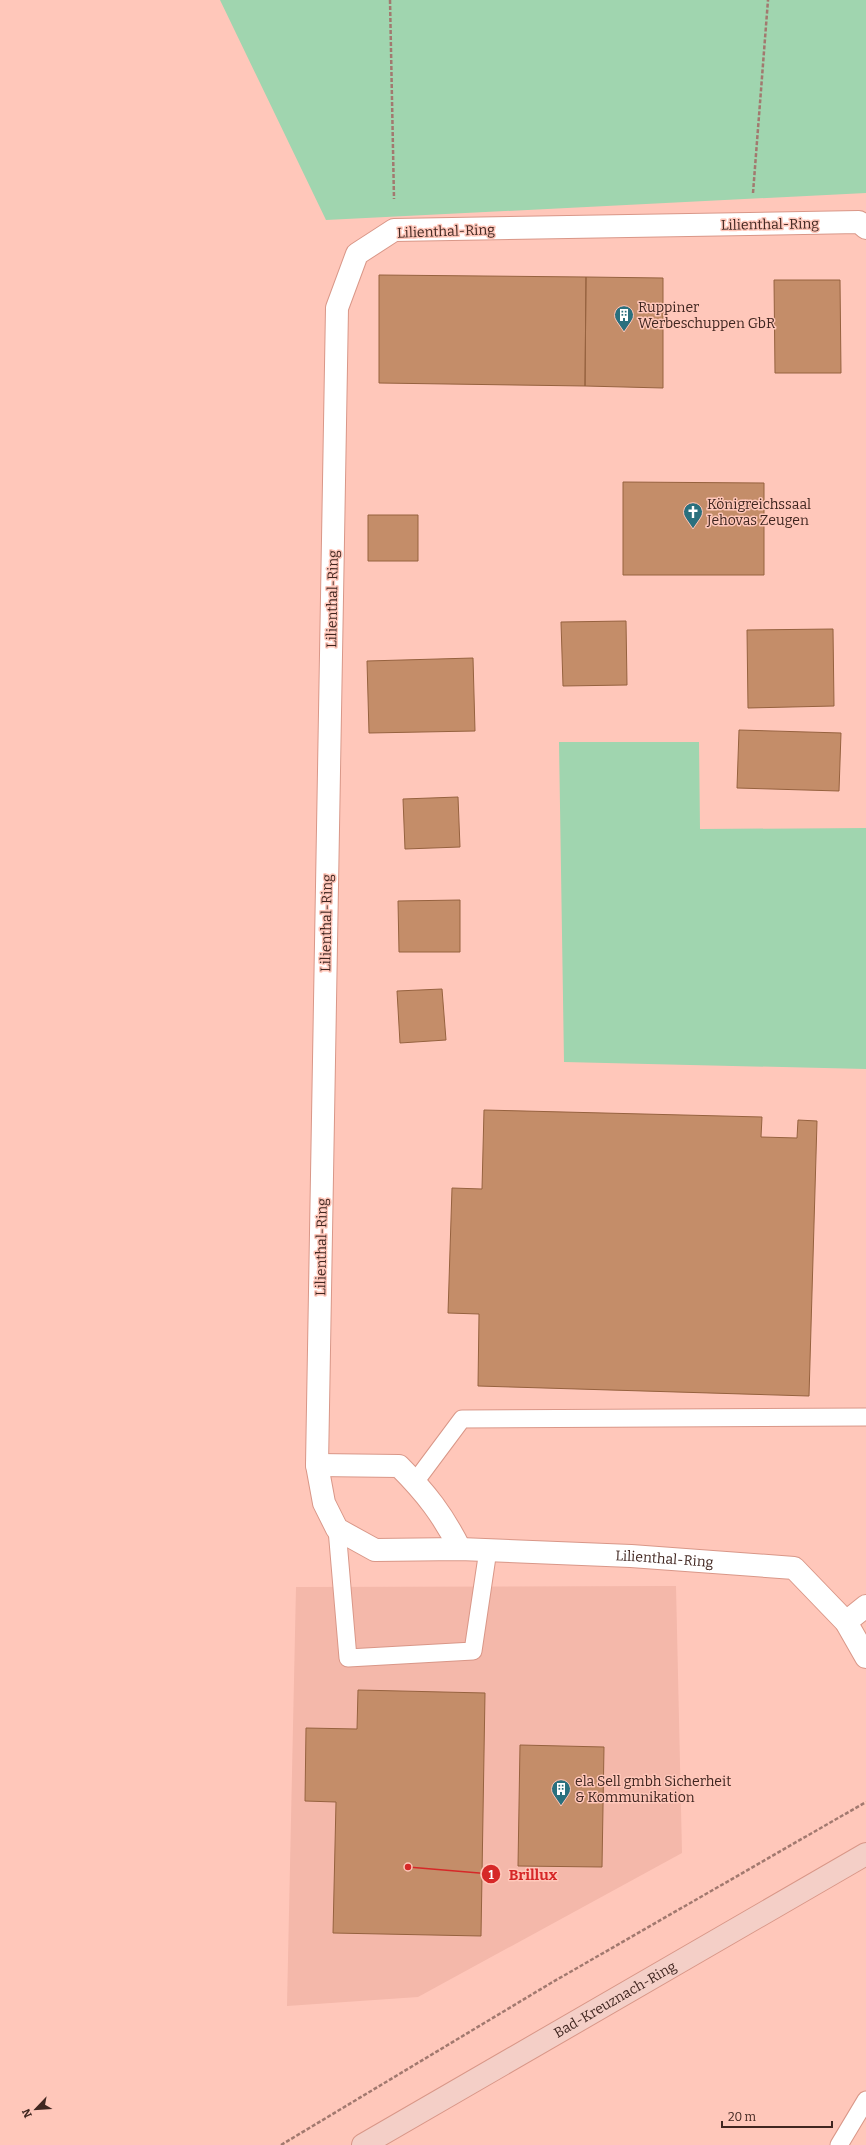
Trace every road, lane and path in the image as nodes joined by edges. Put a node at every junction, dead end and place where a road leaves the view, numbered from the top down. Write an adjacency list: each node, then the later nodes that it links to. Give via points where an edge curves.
1 (390, 0): 5 (path)
2 (768, 0): 3 (path)
3 (751, 224): 4 (street, Lilienthal-Ring, via 859,222); 5 (street, Lilienthal-Ring)
4 (866, 228)
5 (394, 230): 7 (street, Lilienthal-Ring, via 357,254 337,308)
6 (866, 1417): 8 (lane, via 462,1419)
7 (317, 1465): 8 (street, via 399,1466); 9 (street, Lilienthal-Ring, via 324,1503)
8 (415, 1482): 10 (street, via 446,1521)
9 (337, 1529): 10 (street, Lilienthal-Ring, via 375,1550); 11 (lane, via 348,1658 473,1651)
10 (460, 1549): 11 (street, Lilienthal-Ring)
11 (488, 1550): 13 (street, Lilienthal-Ring, via 631,1556 794,1568)
12 (866, 1606): 13 (street)
13 (846, 1622): 14 (street, Lilienthal-Ring)
14 (866, 1657)
15 (866, 1802): 18 (path, via 551,1984)
16 (866, 1854): 19 (main road, Bad-Kreuznach-Ring)
17 (866, 2100): 20 (lane)
18 (280, 2145)
19 (363, 2145)
20 (838, 2145)

